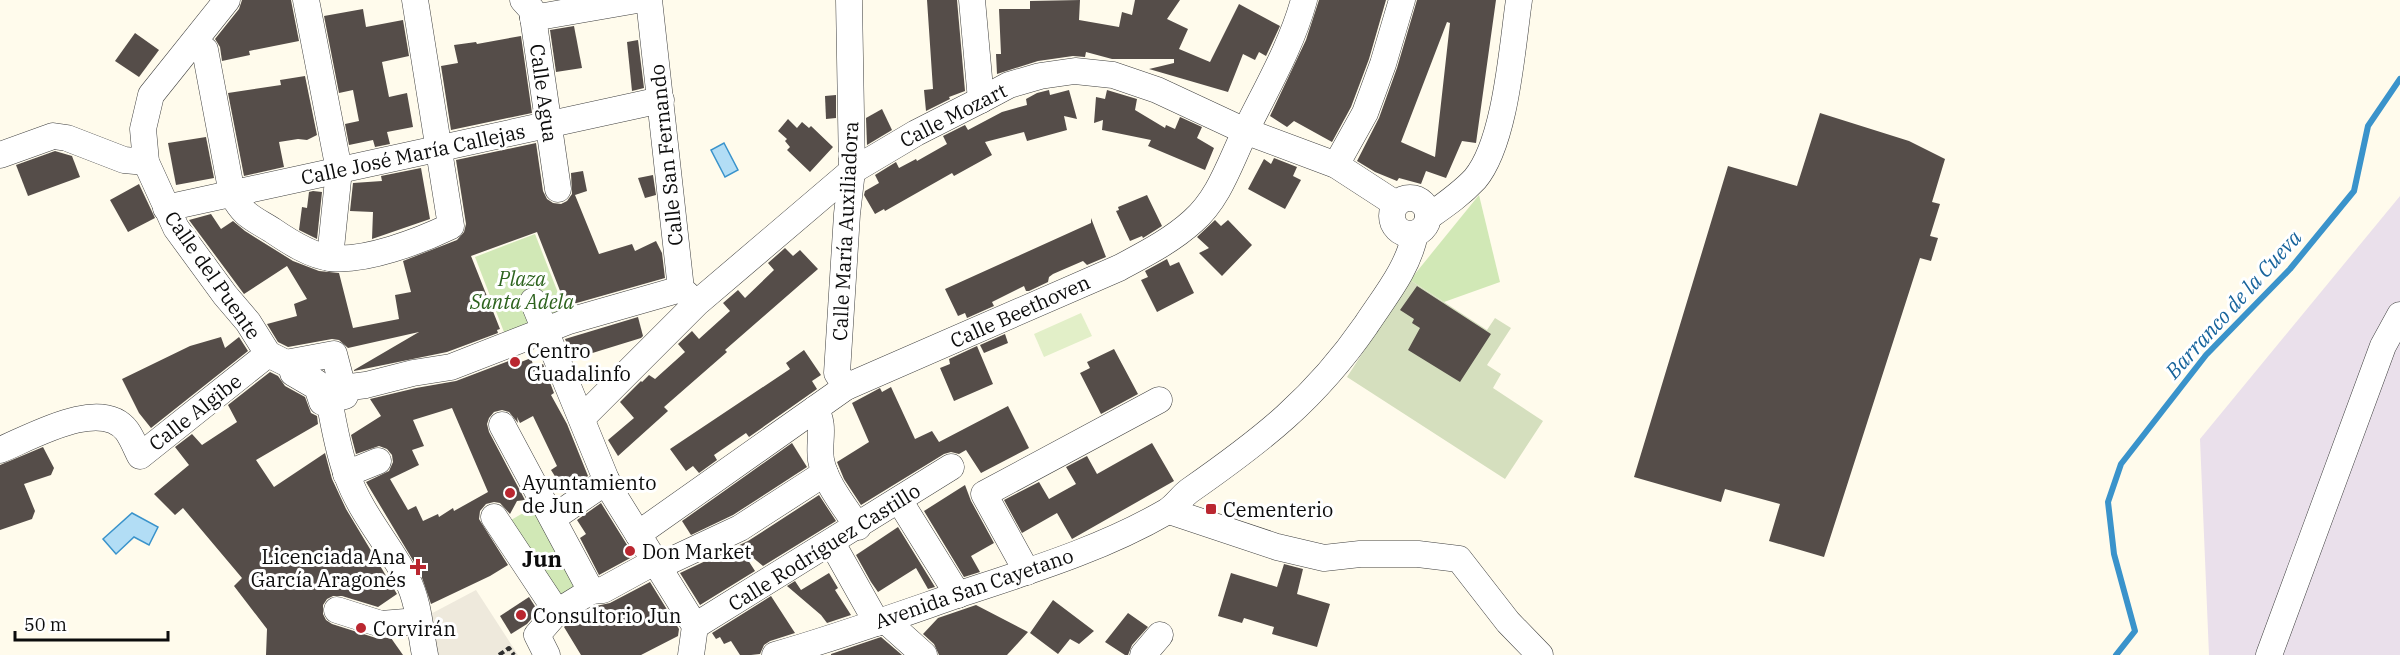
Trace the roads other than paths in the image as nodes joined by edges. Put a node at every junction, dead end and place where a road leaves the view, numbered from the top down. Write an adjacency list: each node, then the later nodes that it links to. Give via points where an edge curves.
1 (227, 0): 19 (street, Calle del Puente, via 151,95 143,129)
2 (306, 0): 21 (street)
3 (415, 0): 17 (street)
4 (637, 0): 11 (street)
5 (649, 0): 13 (street, Calle San Fernando)
6 (849, 0): 22 (street, Calle María Auxiliadora)
7 (972, 0): 14 (street)
8 (1304, 0): 16 (street, Calle Beethoven, via 1281,64)
9 (1402, 0): 20 (street, via 1365,113)
10 (1519, 0): 26 (street, via 1506,87 1491,150 1476,177)
11 (528, 9): 15 (street, Calle Agua)
12 (205, 50): 24 (street)
13 (661, 100): 15 (street, Calle José María Callejas); 28 (street, Calle San Fernando)
14 (981, 100): 16 (street, Calle Mozart, via 1009,85 1075,70 1113,75 1156,90); 22 (street, Calle Mozart, via 916,132)
15 (549, 124): 17 (street, Calle José María Callejas); 23 (street, Calle Agua)
16 (1245, 131): 20 (street, Calle Mozart); 34 (street, Calle Beethoven, via 1217,192 1194,220 1163,244 1119,268)
17 (439, 148): 21 (street, Calle José María Callejas); 27 (street, via 451,226 394,249)
18 (0, 155): 19 (street, via 53,136 124,160)
19 (146, 162): 25 (street, Calle del Puente)
20 (1336, 165): 26 (street, Calle Mozart, via 1396,204 1391,216 1395,228 1405,234)
21 (339, 170): 24 (street, Calle José María Callejas); 27 (street)
22 (852, 171): 28 (street, Calle Mozart); 34 (street, Calle María Auxiliadora, via 837,373)
23 (558, 189)
24 (232, 194): 25 (street, Calle José María Callejas); 27 (street, via 241,211 278,235)
25 (165, 208): 32 (street, Calle del Puente)
26 (1422, 226): 47 (street, Avenida San Cayetano, via 1404,269 1329,376 1288,417)
27 (330, 258)
28 (689, 296): 31 (street, via 569,321); 38 (street, Calle Mozart)
29 (533, 301): 31 (street)
30 (2400, 315): 70 (street, via 2383,346)
31 (545, 330): 35 (street, via 451,367); 38 (street)
32 (268, 354): 33 (street); 40 (street, Calle Algibe, via 140,456 126,429 107,417 76,418)
33 (292, 366): 35 (street, via 293,373 317,387 322,402); 35 (street, via 291,362 334,354)
34 (846, 387): 37 (street, Calle Beethoven)
35 (333, 393): 44 (street)
36 (1159, 400): 54 (street, via 984,494)
37 (815, 409): 43 (street, via 822,419 821,459); 51 (street, Calle Beethoven)
38 (582, 418): 45 (street)
39 (502, 425): 49 (street)
40 (0, 450)
41 (378, 461): 44 (street)
42 (951, 467): 46 (street, Calle Rodríguez Castillo)
43 (825, 473): 50 (street); 53 (street, via 740,528)
44 (346, 474): 59 (street, via 362,509 408,580)
45 (607, 481): 49 (street); 51 (street)
46 (899, 500): 50 (street, Calle Rodríguez Castillo); 56 (street)
47 (1169, 511): 54 (street, Avenida San Cayetano, via 1118,537); 69 (street, via 1277,547 1324,558 1418,554 1459,559 1508,622)
48 (494, 517): 58 (street)
49 (553, 518): 55 (street)
50 (858, 527): 52 (street, Calle Rodríguez Castillo)
51 (638, 534): 53 (street)
52 (832, 543): 60 (street); 61 (street, Calle Rodríguez Castillo)
53 (658, 564): 55 (street, via 603,590); 61 (street)
54 (1028, 572): 56 (street, Avenida San Cayetano)
55 (591, 591): 58 (street)
56 (958, 595): 60 (street, Avenida San Cayetano)
57 (337, 610): 59 (street, via 381,624)
58 (557, 612): 64 (street, via 537,635)
59 (418, 621): 63 (street)
60 (881, 621): 66 (street, Avenida San Cayetano); 67 (street)
61 (695, 626): 65 (street)
62 (1160, 635): 68 (street)
63 (425, 655)
64 (547, 655)
65 (691, 655)
66 (775, 655)
67 (924, 655)
68 (1143, 655)
69 (1540, 655)
70 (2269, 655)

